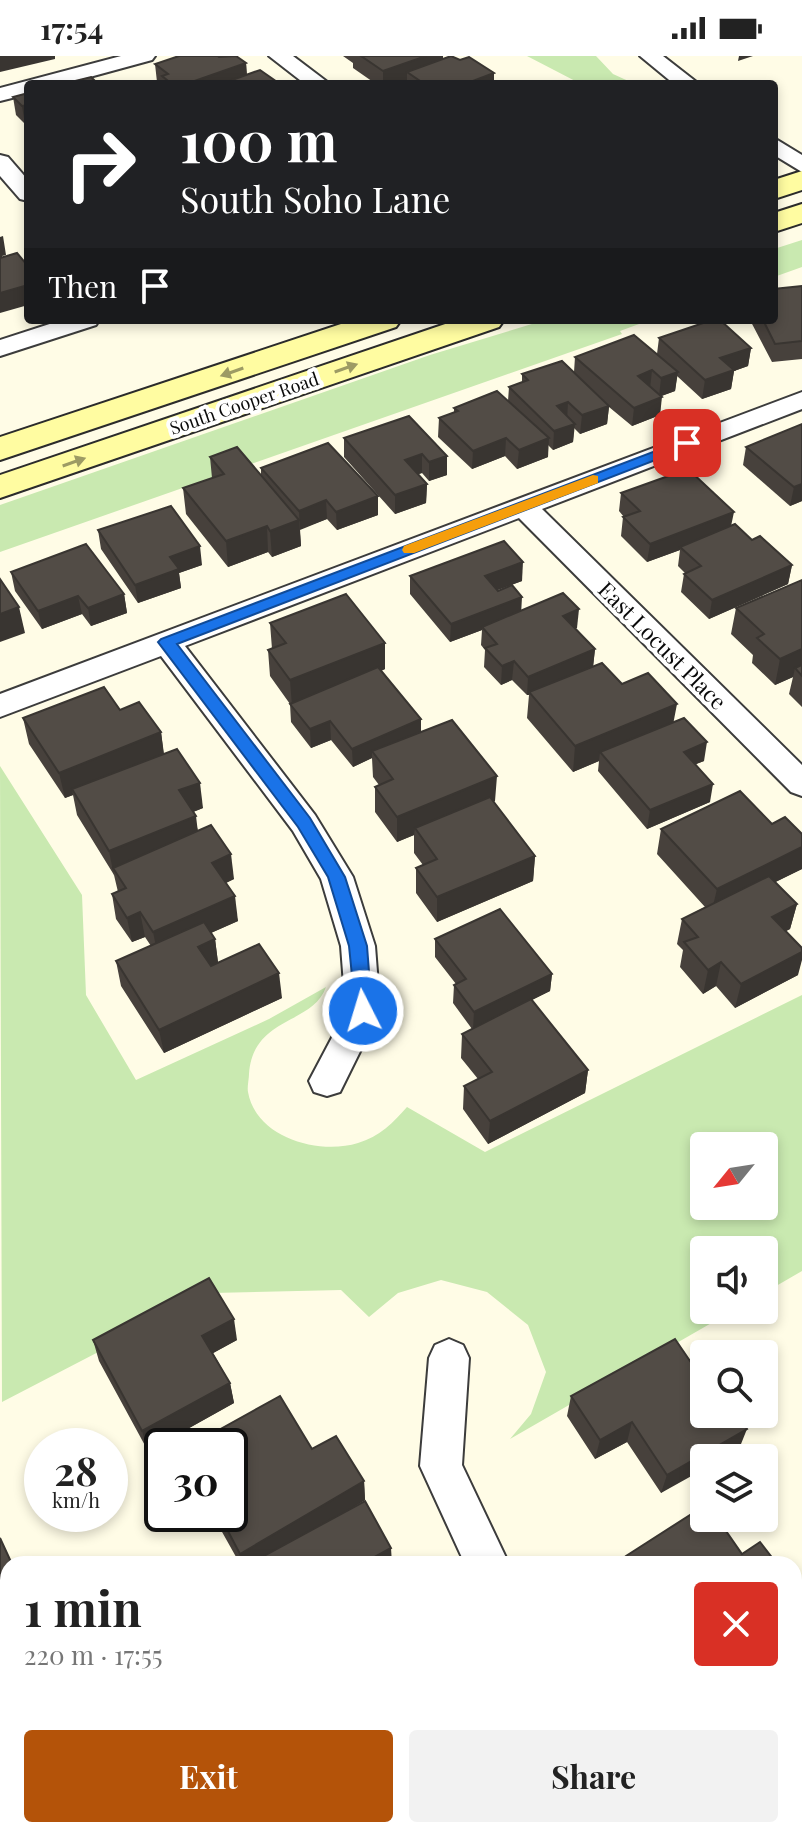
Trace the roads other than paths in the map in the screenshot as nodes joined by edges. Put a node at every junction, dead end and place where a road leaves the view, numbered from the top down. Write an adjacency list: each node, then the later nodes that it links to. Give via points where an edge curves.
1 (145, 56): 4 (street)
2 (279, 56): 5 (street)
3 (650, 56): 6 (street)
4 (55, 80)
5 (313, 80)
6 (683, 80)
7 (24, 88): 8 (street)
8 (0, 95)
9 (778, 148): 11 (street)
10 (0, 162): 13 (street)
11 (802, 165)
12 (802, 180): 14 (main road)
13 (24, 189)
14 (778, 189)
15 (802, 213): 16 (main road)
16 (778, 222)
17 (75, 324): 20 (street)
18 (373, 324): 22 (main road, South Cooper Road, one-way to 22)
19 (476, 324): 23 (main road, South Cooper Road, one-way to 19)
20 (0, 348)
21 (802, 400): 24 (street)
22 (0, 449)
23 (0, 487)
24 (523, 506): 25 (street); 27 (street, East Locust Place)
25 (166, 642): 26 (street); 28 (street, via 304,823 337,877 358,946 363,1011)
26 (0, 706)
27 (802, 784)
28 (327, 1081)
29 (449, 1358): 30 (street, via 441,1466)
30 (483, 1556)

